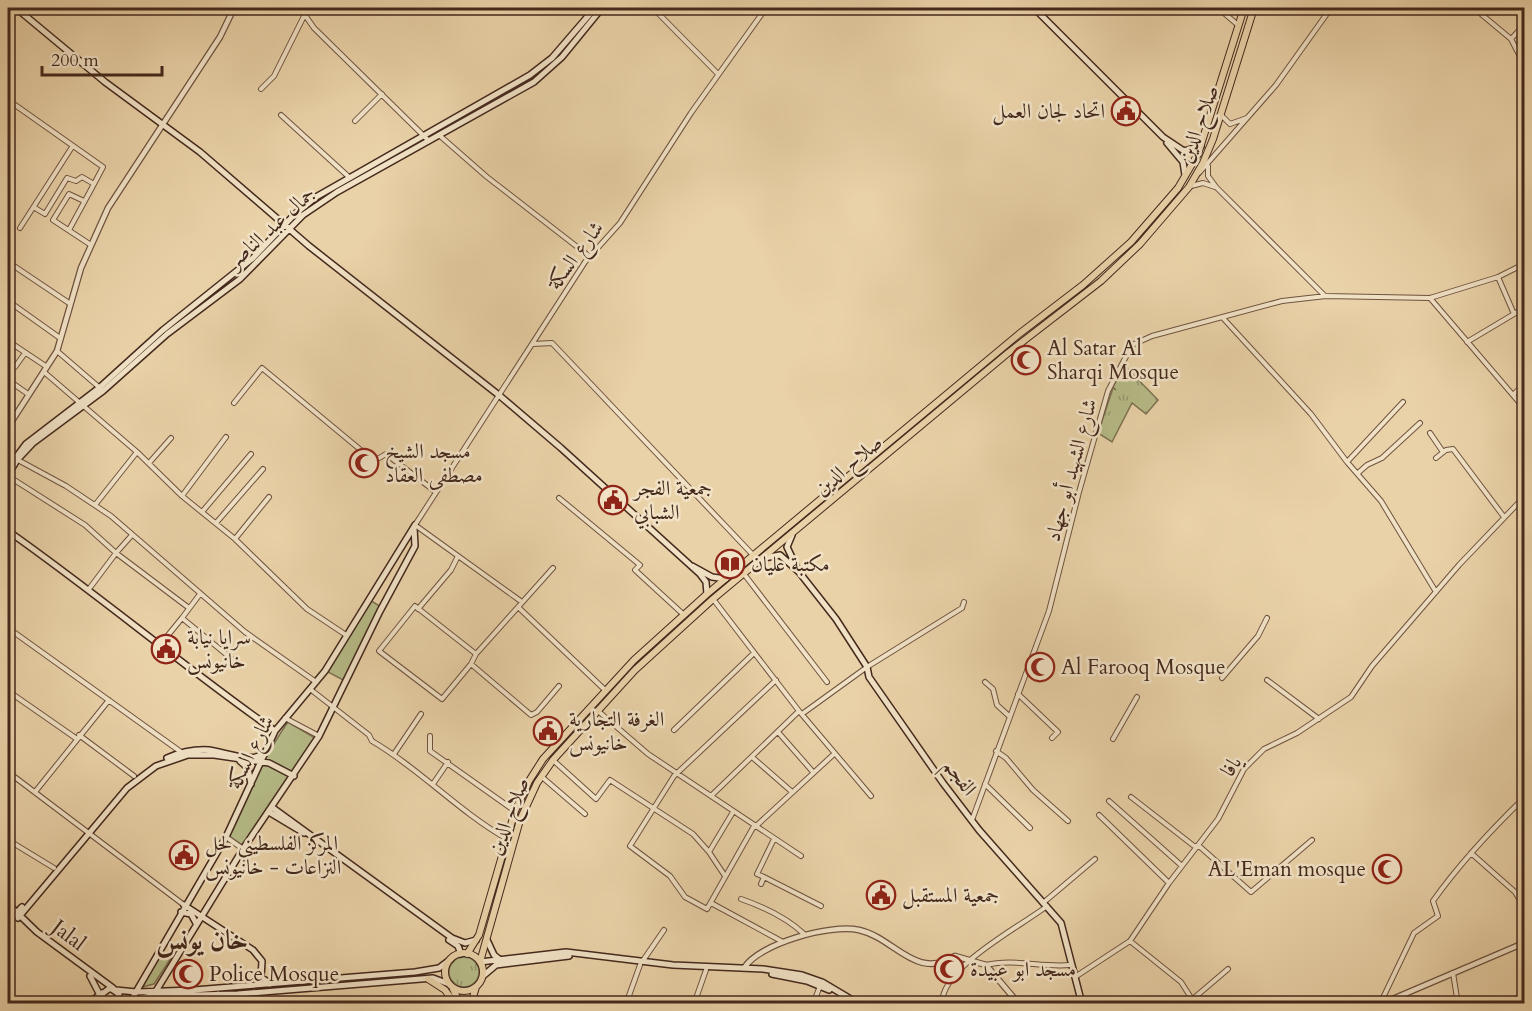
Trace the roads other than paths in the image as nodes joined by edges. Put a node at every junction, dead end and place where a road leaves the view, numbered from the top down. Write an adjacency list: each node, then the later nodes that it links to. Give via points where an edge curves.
1 (16, 8): 28 (main road)
2 (234, 8): 28 (street, via 220,37)
3 (300, 8): 14 (street)
4 (308, 8): 14 (street)
5 (595, 8): 31 (main road, جمال عبد الناصر, via 530,75)
6 (602, 8): 29 (main road, جمال عبد الناصر, via 562,57 541,75)
7 (653, 8): 20 (street)
8 (766, 8): 20 (street, شارع السكة)
9 (1034, 8): 30 (main road)
10 (1218, 8): 16 (street)
11 (1244, 8): 16 (highway, صلاح الدين)
12 (1254, 8): 25 (highway, صلاح الدين)
13 (1329, 8): 26 (street)
14 (304, 13): 21 (street, via 274,76); 22 (street, via 314,28)
15 (1481, 14): 18 (street)
16 (1239, 25): 32 (highway, صلاح الدين)
17 (1524, 25): 18 (street)
18 (1511, 39): 19 (street)
19 (1524, 64)
20 (718, 74): 49 (street, شارع السكة, via 620,223)
21 (261, 89)
22 (382, 94): 27 (street); 31 (street)
23 (8, 100): 33 (street)
24 (280, 115): 36 (street)
25 (1221, 115): 26 (street, via 1233,124); 35 (highway, صلاح الدين)
26 (1252, 115): 34 (street)
27 (355, 121)
28 (163, 124): 44 (main road); 47 (street, via 117,191)
29 (439, 135): 31 (main road, جمال عبد الناصر); 49 (street)
30 (1163, 137): 32 (main road, via 1184,151); 37 (main road, via 1184,162)
31 (428, 139): 36 (main road, جمال عبد الناصر); 38 (main road, جمال عبد الناصر)
32 (1202, 146): 37 (highway, صلاح الدين)
33 (72, 147): 39 (street, via 103,167); 43 (street)
34 (1209, 164): 35 (street); 41 (street, via 1208,176)
35 (1196, 176): 40 (highway, صلاح الدين)
36 (350, 177): 38 (street); 44 (main road, جمال عبد الناصر, via 316,197)
37 (1185, 177): 48 (highway, صلاح الدين)
38 (355, 182): 44 (main road, جمال عبد الناصر)
39 (94, 184): 42 (street); 43 (street, via 82,177 76,182 67,178 45,214)
40 (1189, 187): 41 (street, via 1199,183); 51 (highway, صلاح الدين)
41 (1216, 187): 56 (street)
42 (84, 201): 46 (street); 46 (street, via 69,194 53,220)
43 (35, 208): 45 (street)
44 (287, 226): 73 (main road, جمال عبد الناصر, via 240,279); 76 (main road)
45 (20, 228)
46 (69, 230): 47 (street)
47 (91, 245): 59 (street)
48 (1118, 254): 51 (highway); 53 (highway, صلاح الدين)
49 (589, 256): 66 (street, شارع السكة)
50 (8, 262): 59 (street)
51 (1122, 262): 55 (highway, صلاح الدين)
52 (1524, 264): 54 (street, شارع الشهيد أبو جهاد)
53 (1097, 273): 55 (highway, via 1102,274); 86 (highway, صلاح الدين)
54 (1498, 277): 57 (street, شارع الشهيد أبو جهاد); 61 (street)
55 (1101, 281): 86 (highway, صلاح الدين)
56 (1326, 296): 57 (street, شارع الشهيد أبو جهاد); 62 (street, شارع الشهيد أبو جهاد, via 1282,301)
57 (1430, 298): 65 (street)
58 (8, 301): 63 (street)
59 (69, 303): 63 (street)
60 (1524, 309): 61 (street)
61 (1514, 314): 65 (street)
62 (1224, 318): 93 (street, via 1311,414); 157 (street, شارع الشهيد أبو جهاد, via 1152,336 1132,345 1108,392 1049,611)
63 (60, 338): 67 (street)
64 (8, 341): 68 (street)
65 (1467, 342): 75 (street)
66 (533, 344): 76 (street, شارع السكة); 115 (street, via 552,343)
67 (57, 351): 70 (street); 73 (street)
68 (25, 352): 69 (street, via 15,367); 70 (street)
69 (8, 363)
70 (46, 370): 74 (street); 79 (street)
71 (8, 380): 74 (street)
72 (1524, 384): 75 (street)
73 (101, 390): 79 (main road, جمال عبد الناصر)
74 (28, 394): 82 (street)
75 (1513, 395): 80 (street)
76 (500, 396): 99 (street, شارع السكة); 117 (main road)
77 (234, 402): 99 (street, via 262,368 374,461 386,454)
78 (1403, 402): 93 (street)
79 (82, 404): 88 (street); 91 (main road, جمال عبد الناصر)
80 (1524, 408)
81 (1420, 423): 97 (street, via 1382,459)
82 (8, 427)
83 (1430, 433): 89 (street)
84 (226, 436): 100 (street)
85 (171, 438): 94 (street)
86 (899, 438): 110 (highway, صلاح الدين); 115 (highway, صلاح الدين)
87 (8, 451): 91 (street)
88 (137, 452): 94 (street); 104 (street)
89 (1443, 452): 92 (street); 106 (street, via 1454,450)
90 (250, 454): 105 (street)
91 (15, 458): 95 (main road, جمال عبد الناصر); 98 (main road, جمال عبد الناصر); 104 (street)
92 (1436, 458)
93 (1347, 462): 97 (street)
94 (149, 463): 100 (street)
95 (8, 468)
96 (262, 469): 107 (street)
97 (1358, 473): 123 (street, via 1381,501)
98 (8, 475): 113 (street, via 85,525)
99 (436, 492): 108 (street, شارع السكة)
100 (182, 496): 105 (street)
101 (269, 497): 112 (street)
102 (1524, 497): 106 (street, يافا)
103 (559, 498): 132 (street, via 640,565 635,570)
104 (95, 505): 111 (street)
105 (202, 512): 107 (street)
106 (1504, 517): 123 (street, يافا)
107 (216, 523): 112 (street)
108 (415, 525): 114 (street); 136 (main road, شارع السكة); 160 (main road, شارع السكة, via 415,546)
109 (8, 531): 122 (main road)
110 (793, 533): 116 (highway, صلاح الدين); 119 (main road, via 787,547)
111 (132, 535): 113 (street); 124 (street)
112 (235, 539): 136 (street, via 307,609)
113 (116, 553): 122 (street); 130 (street)
114 (458, 556): 128 (street); 131 (street)
115 (754, 556): 121 (highway, صلاح الدين)
116 (764, 558): 119 (main road, via 780,555); 120 (highway, صلاح الدين)
117 (691, 565): 121 (main road, via 712,577); 125 (main road, via 706,582)
118 (553, 568): 128 (street)
119 (799, 572): 146 (main road, الفجم)
120 (744, 573): 126 (highway, صلاح الدين); 151 (street)
121 (726, 579): 125 (highway, صلاح الدين)
122 (89, 589): 138 (main road)
123 (1436, 592): 166 (street, يافا, via 1372,666 1351,697)
124 (200, 594): 130 (street); 150 (street, via 244,632)
125 (707, 594): 132 (highway, صلاح الدين)
126 (713, 599): 139 (highway, صلاح الدين); 140 (street)
127 (964, 602): 146 (street, via 962,608)
128 (522, 603): 129 (street)
129 (518, 607): 141 (street); 155 (street)
130 (189, 608): 133 (street)
131 (418, 609): 141 (street); 144 (street, via 415,606 379,651 442,699)
132 (685, 615): 137 (highway, صلاح الدين)
133 (182, 618): 138 (street); 143 (street)
134 (1267, 618): 147 (street, via 1258,636)
135 (8, 628): 159 (street)
136 (346, 635): 150 (main road, شارع السكة)
137 (653, 643): 139 (highway); 142 (highway, صلاح الدين)
138 (160, 645): 168 (main road)
139 (660, 648): 145 (highway, صلاح الدين)
140 (754, 653): 148 (street); 167 (street)
141 (476, 654): 144 (street)
142 (634, 660): 145 (highway); 155 (highway, صلاح الدين)
143 (238, 664)
144 (471, 664): 153 (street, via 531,715)
145 (639, 667): 161 (highway, صلاح الدين)
146 (867, 667): 162 (street); 207 (main road, الفجم, via 869,677)
147 (1222, 678)
148 (776, 680): 162 (street); 187 (street)
149 (1267, 680): 166 (street)
150 (316, 682): 154 (main road, شارع السكة)
151 (827, 682)
152 (985, 682): 164 (street, via 993,689 997,705)
153 (559, 686)
154 (310, 689): 160 (street); 165 (main road, شارع السكة)
155 (605, 690): 203 (highway, صلاح الدين, via 543,759)
156 (8, 691): 172 (street)
157 (1018, 694): 164 (street, شارع الشهيد أبو جهاد); 173 (street, via 1058,732)
158 (1137, 697): 174 (street)
159 (109, 700): 172 (street); 176 (street)
160 (333, 708): 170 (main road, شارع السكة); 178 (street)
161 (597, 710): 187 (street); 243 (highway, صلاح الدين, via 553,760 530,796 497,895)
162 (801, 712): 169 (street); 179 (street)
163 (421, 714): 178 (street)
164 (1009, 716): 175 (street, شارع الشهيد أبو جهاد)
165 (285, 718): 168 (main road, شارع السكة); 170 (street)
166 (1319, 719): 217 (street, يافا, via 1264,748 1244,769)
167 (674, 730)
168 (276, 731): 177 (main road, شارع السكة)
169 (778, 732): 180 (street); 186 (street)
170 (319, 736): 189 (main road, شارع السكة)
171 (430, 736): 183 (street, via 430,751)
172 (78, 737): 188 (street); 195 (street)
173 (1052, 738)
174 (1113, 739)
175 (996, 751): 192 (street, شارع الشهيد أبو جهاد); 208 (street)
176 (181, 752): 177 (main road, via 208,750 254,758); 188 (main road)
177 (266, 752): 184 (main road, شارع السكة)
178 (394, 754): 191 (street)
179 (834, 754): 186 (street); 197 (street)
180 (752, 757): 194 (street); 196 (street)
181 (236, 759): 184 (main road); 193 (main road, via 248,768); 211 (main road, via 188,755 156,766 132,783)
182 (554, 760): 201 (street, via 596,799 610,780)
183 (448, 762): 191 (street); 203 (street)
184 (261, 763): 189 (main road); 193 (main road, شارع السكة)
185 (8, 772): 195 (street)
186 (813, 772): 194 (street)
187 (677, 774): 196 (street); 201 (street)
188 (134, 776): 211 (main road)
189 (294, 776): 202 (main road, شارع السكة)
190 (542, 777): 205 (street)
191 (432, 784): 213 (street)
192 (984, 784): 207 (street, شارع الشهيد أبو جهاد); 210 (street)
193 (251, 786): 212 (main road, شارع السكة)
194 (791, 791): 209 (street)
195 (35, 792): 211 (street)
196 (711, 796): 204 (street)
197 (871, 796)
198 (1131, 797): 217 (street)
199 (1524, 798): 220 (street)
200 (1109, 801): 223 (street)
201 (653, 809): 219 (street, via 693,834); 230 (street, via 630,846 670,876 685,897 707,909)
202 (271, 810): 218 (main road, شارع السكة); 242 (main road, via 452,938 465,943); 247 (main road, via 429,924)
203 (515, 811): 213 (highway, صلاح الدين)
204 (733, 812): 209 (street); 219 (street)
205 (585, 814)
206 (1099, 815): 227 (street)
207 (972, 820): 232 (main road, الفجم)
208 (1068, 821)
209 (755, 827): 214 (street); 225 (street)
210 (1030, 828)
211 (87, 832): 224 (main road); 231 (street); 237 (main road)
212 (226, 837): 218 (street); 231 (main road, شارع السكة)
213 (507, 839): 242 (highway, صلاح الدين)
214 (774, 839): 221 (street); 226 (street, via 757,874)
215 (8, 840): 224 (street)
216 (1312, 840): 217 (street, via 1251,892)
217 (1199, 846): 223 (street, يافا)
218 (243, 849): 238 (main road, شارع السكة)
219 (709, 852): 225 (street)
220 (1470, 853): 235 (street, via 1515,892); 291 (street, via 1433,901 1438,916 1414,933)
221 (801, 856)
222 (1095, 859): 232 (street)
223 (1182, 866): 227 (street, يافا)
224 (54, 868): 237 (main road)
225 (725, 876): 230 (street)
226 (764, 877): 228 (street); 233 (street)
227 (1169, 883): 244 (street, يافا)
228 (761, 884)
229 (741, 899): 241 (street, via 792,922)
230 (711, 903): 245 (street)
231 (184, 905): 236 (main road, شارع السكة); 238 (main road)
232 (1045, 905): 250 (street); 254 (main road, الفجم, via 1061,923)
233 (821, 906)
234 (8, 907): 237 (main road, Jalal)
235 (1524, 907)
236 (181, 912): 239 (main road, via 191,914); 267 (main road, شارع السكة)
237 (17, 915): 266 (main road, Jalal); 272 (main road, Jalal, via 88,974)
238 (201, 916): 239 (main road, شارع السكة); 262 (main road, via 254,950 262,962 261,977)
239 (196, 923): 268 (main road, شارع السكة)
240 (664, 930): 252 (street)
241 (804, 934): 245 (street); 250 (street, via 856,929 922,964 937,965 955,956)
242 (477, 940): 247 (highway, صلاح الدين)
243 (487, 940): 249 (main road); 251 (highway, صلاح الدين)
244 (1130, 941): 260 (street, يافا); 273 (street, via 1181,982)
245 (783, 942): 257 (street, via 748,962)
246 (1524, 944): 258 (street)
247 (464, 954): 248 (highway); 251 (highway)
248 (451, 959): 262 (main road, via 427,971); 263 (highway, via 445,970)
249 (499, 959): 251 (main road); 252 (main road, via 566,952)
250 (970, 961): 253 (street); 288 (street, via 943,993)
251 (480, 962): 259 (highway)
252 (641, 963): 256 (main road); 257 (main road); 259 (main road, via 571,955 496,965); 283 (street)
253 (986, 965): 254 (street, via 1002,961 1048,967); 289 (street)
254 (1070, 965): 260 (main road, الفجم)
255 (1228, 969): 273 (street)
256 (706, 970): 264 (main road, via 759,972); 284 (street)
257 (743, 970): 287 (main road, via 802,975)
258 (1453, 972): 291 (street); 292 (street)
259 (483, 976): 265 (highway)
260 (1075, 978): 290 (main road, الفجم)
261 (428, 979): 263 (main road); 270 (main road); 280 (highway, via 445,990)
262 (272, 984): 268 (main road)
263 (450, 985): 265 (highway, via 464,991); 281 (highway)
264 (820, 986): 285 (street); 286 (main road)
265 (476, 987): 282 (highway)
266 (114, 989): 267 (main road); 272 (main road); 275 (main road, via 119,998)
267 (136, 992): 268 (main road); 274 (main road, شارع السكة)
268 (154, 994): 269 (main road); 274 (main road); 277 (main road, شارع السكة)
269 (219, 994): 270 (main road); 278 (street)
270 (238, 994): 279 (street)
271 (1524, 995): 293 (street)
272 (103, 997): 276 (main road)
273 (1195, 1001)
274 (130, 1002): 275 (main road)
275 (116, 1003)
276 (88, 1004)
277 (148, 1004)
278 (231, 1004)
279 (239, 1004)
280 (455, 1004)
281 (460, 1004)
282 (471, 1004)
283 (626, 1004)
284 (694, 1004)
285 (813, 1004)
286 (853, 1004)
287 (859, 1004)
288 (942, 1004)
289 (1018, 1004)
290 (1082, 1004)
291 (1380, 1004)
292 (1458, 1004)
293 (1503, 1004)

